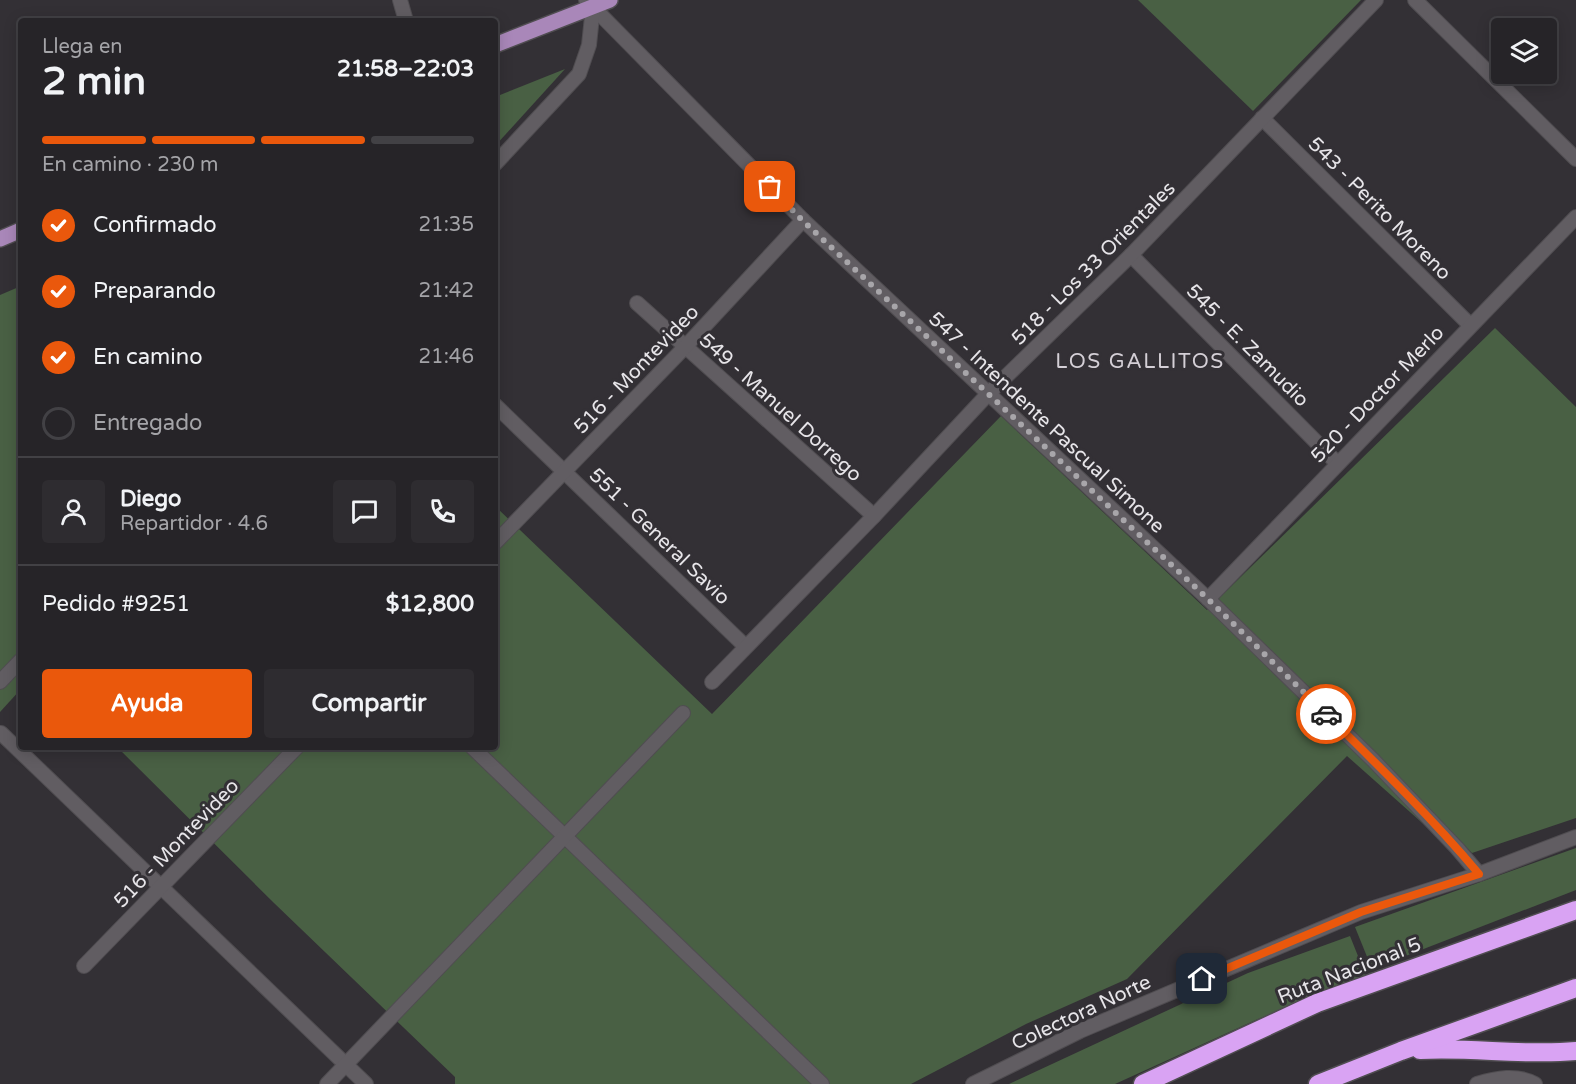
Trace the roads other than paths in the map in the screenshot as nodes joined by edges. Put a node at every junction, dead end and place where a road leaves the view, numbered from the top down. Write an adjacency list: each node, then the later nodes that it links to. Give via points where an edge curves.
1 (400, 0): 6 (street)
2 (610, 0): 5 (main road)
3 (1376, 0): 8 (street, 518 - Los 33 Orientales)
4 (1415, 0): 9 (street)
5 (590, 3): 7 (main road); 10 (street, via 588,45 579,74); 12 (street, 547 - Intendente Pascual Simone)
6 (405, 18)
7 (498, 44)
8 (1262, 118): 15 (street, 518 - Los 33 Orientales); 17 (street, 543 - Perito Moreno)
9 (1576, 159)
10 (498, 161)
11 (1576, 217): 17 (street, 520 - Doctor Merlo)
12 (802, 220): 18 (street, 516 - Montevideo); 19 (street, 547 - Intendente Pascual Simone)
13 (18, 231): 14 (main road)
14 (0, 239)
15 (1131, 255): 19 (street, 518 - Los 33 Orientales); 21 (street, 545 - E. Zamudio)
16 (637, 303): 18 (street, 549 - Manuel Dorrego)
17 (1470, 325): 21 (street, 520 - Doctor Merlo)
18 (685, 347): 22 (street, 516 - Montevideo); 23 (street, 549 - Manuel Dorrego)
19 (988, 394): 23 (street, 518 - Los 33 Orientales); 25 (street, 547 - Intendente Pascual Simone)
20 (498, 408): 22 (street, 551 - General Savio)
21 (1337, 463): 25 (street, 520 - Doctor Merlo)
22 (564, 471): 24 (street, 516 - Montevideo); 26 (street, 551 - General Savio)
23 (874, 516): 26 (street, 518 - Los 33 Orientales)
24 (498, 540)
25 (1208, 599): 38 (street, 547 - Intendente Pascual Simone, via 1373,760)
26 (745, 646): 29 (street, 518 - Los 33 Orientales)
27 (18, 663): 28 (street)
28 (0, 682)
29 (711, 682)
30 (683, 713): 36 (street)
31 (0, 731): 32 (street)
32 (18, 748)
33 (20, 750): 39 (street)
34 (294, 750): 39 (street, 516 - Montevideo)
35 (475, 750): 36 (street)
36 (565, 837): 45 (street); 48 (street)
37 (1576, 837): 38 (street, Colectora Norte)
38 (1479, 874): 49 (street, Colectora Norte, via 1361,912 1294,939 1080,1031)
39 (161, 887): 41 (street, 516 - Montevideo); 45 (street)
40 (1576, 910): 50 (highway, Ruta Nacional 5, via 1317,1003)
41 (84, 966)
42 (1576, 988): 43 (highway)
43 (1401, 1052): 44 (highway); 51 (highway)
44 (1576, 1052)
45 (346, 1065): 46 (street); 47 (street)
46 (327, 1084)
47 (366, 1084)
48 (822, 1084)
49 (973, 1084)
50 (1143, 1084)
51 (1318, 1084)
52 (1477, 1084): 53 (street, via 1495,1078)
53 (1535, 1084)

